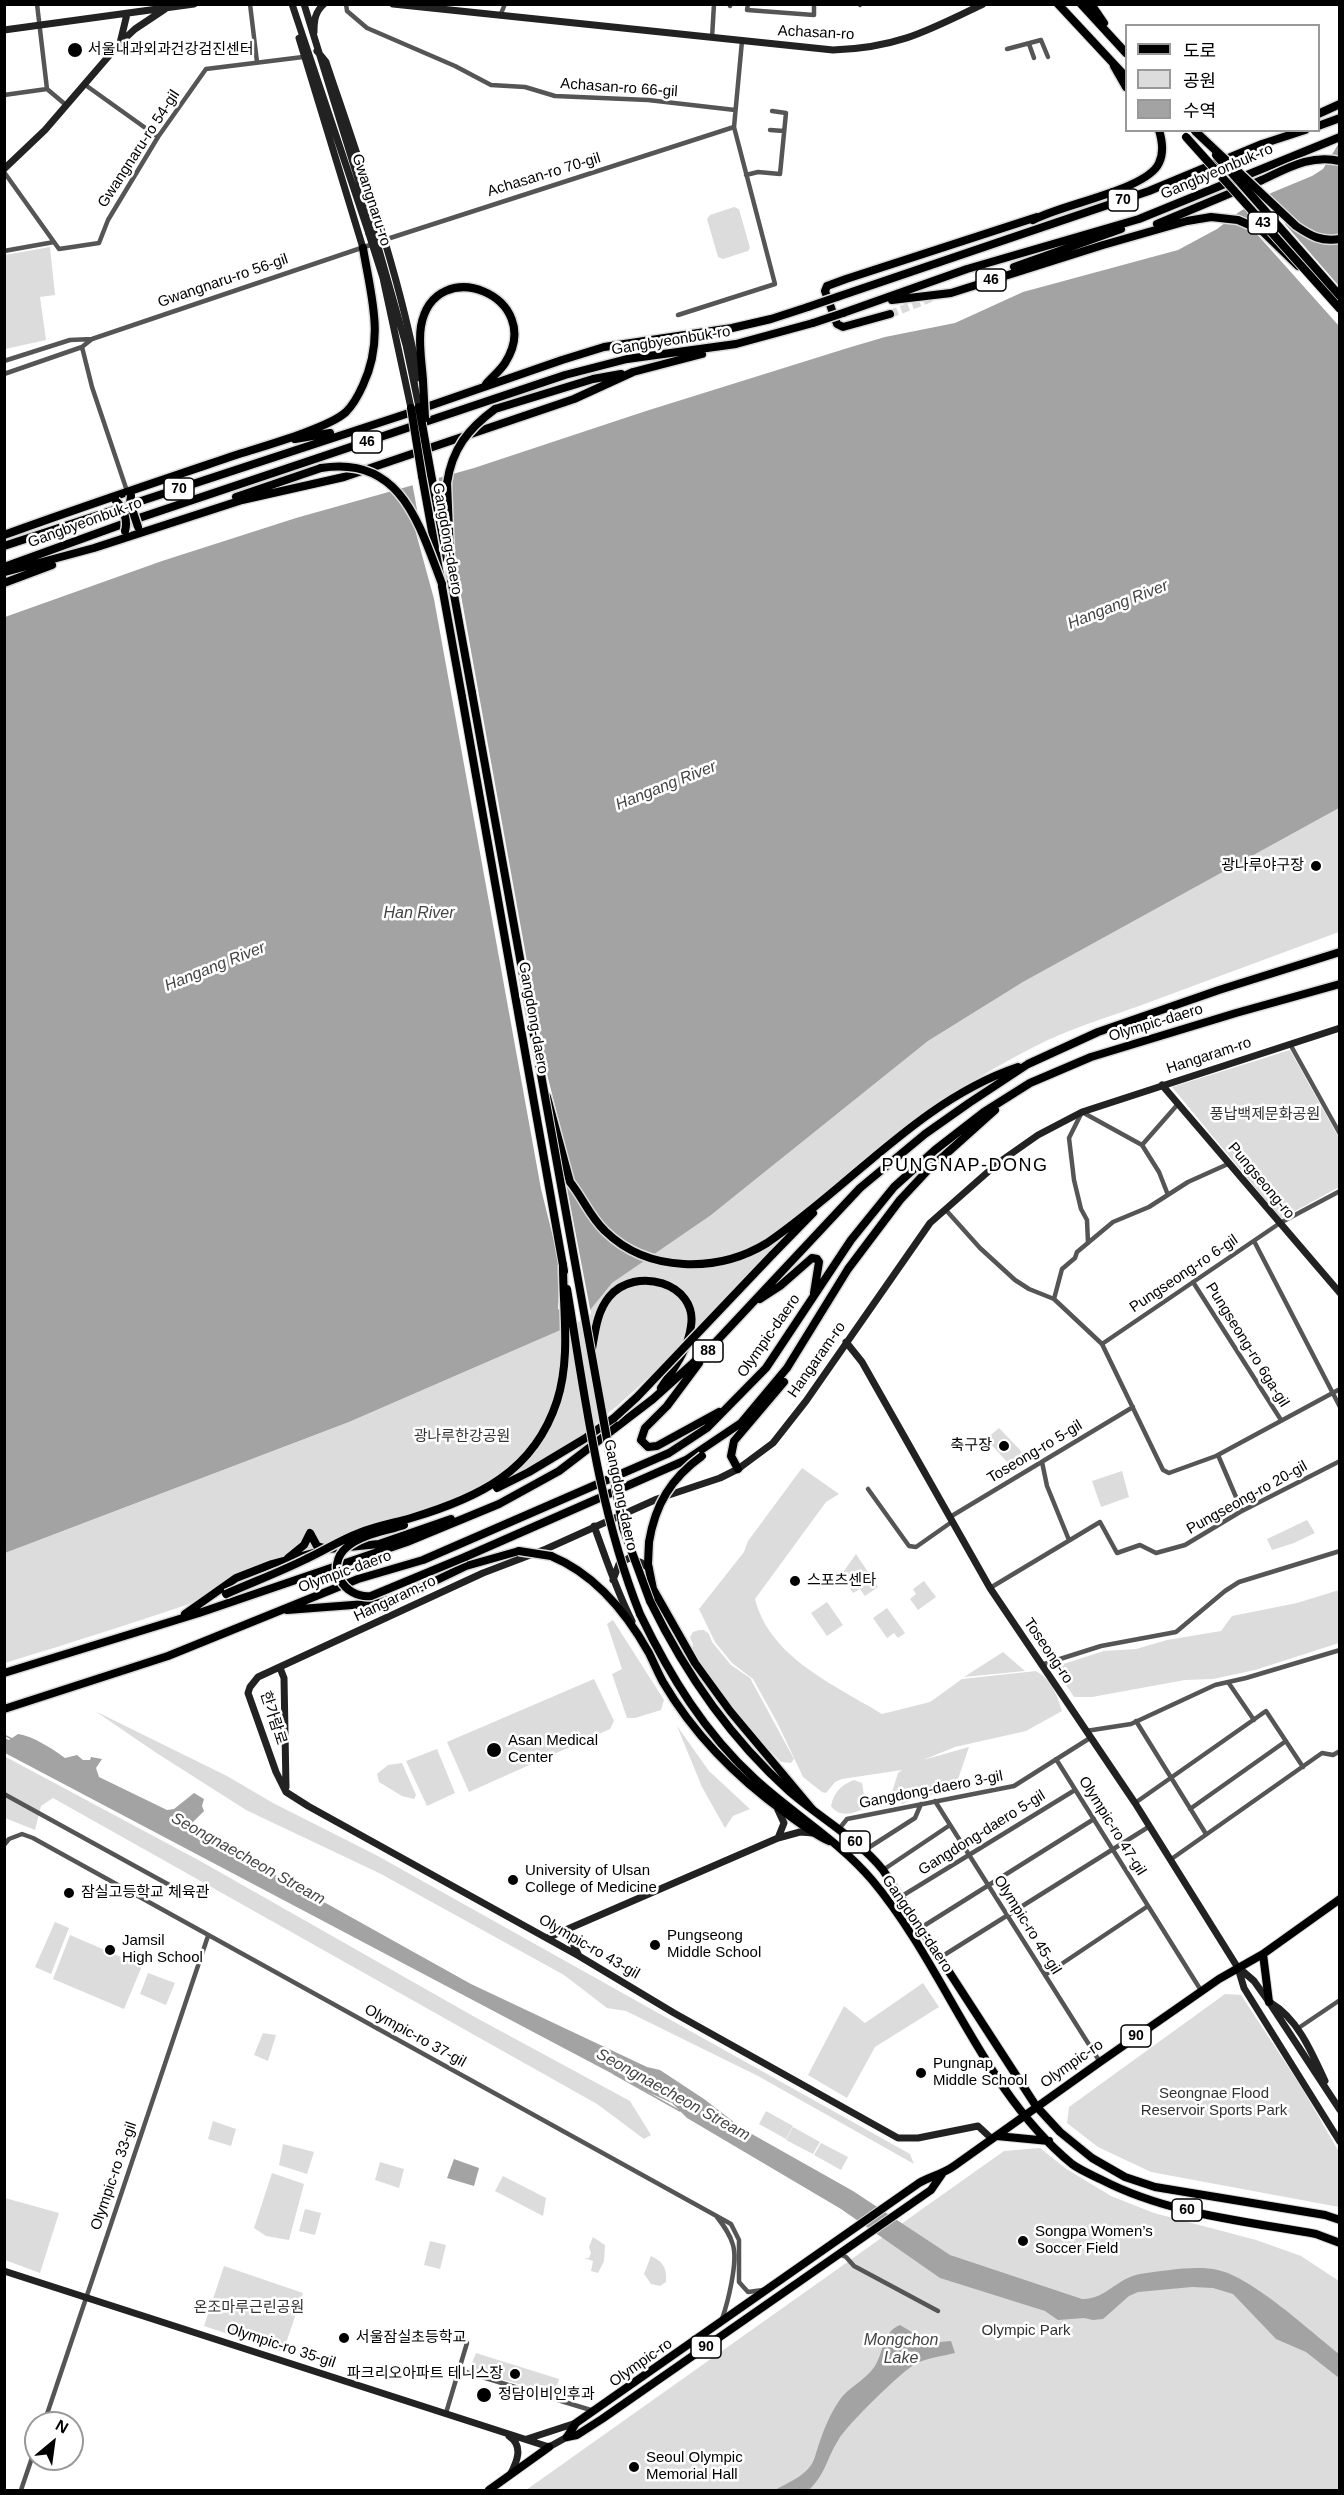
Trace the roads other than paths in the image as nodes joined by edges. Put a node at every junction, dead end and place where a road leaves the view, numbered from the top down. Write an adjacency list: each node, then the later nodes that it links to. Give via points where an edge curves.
1 (37, 4): 21 (street)
2 (194, 4): 18 (street)
3 (250, 4): 35 (street)
4 (292, 4): 22 (street, Gwangnaru-ro)
5 (304, 4): 25 (street, Gwangnaru-ro)
6 (324, 4): 25 (street, via 314,20)
7 (346, 4): 44 (street, Achasan-ro 66-gil, via 347,11 367,28 491,85 525,87 555,96 648,100)
8 (393, 4): 17 (street, Achasan-ro)
9 (505, 4): 20 (street)
10 (714, 4): 24 (street)
11 (748, 4): 12 (street, via 747,10 814,15)
12 (814, 4)
13 (983, 4): 26 (street, Achasan-ro, via 917,36 878,46 833,50)
14 (1058, 4): 36 (main road)
15 (1081, 4): 31 (main road)
16 (1091, 4): 31 (main road)
17 (419, 5): 20 (street, Achasan-ro)
18 (169, 7): 19 (street); 27 (street)
19 (127, 14): 21 (street); 27 (street)
20 (500, 16): 24 (street, Achasan-ro)
21 (40, 25): 23 (street); 40 (street)
22 (298, 27): 32 (street); 88 (street, Gwangnaru-ro, bridge, via 383,278)
23 (4, 30)
24 (712, 38): 26 (street, Achasan-ro)
25 (314, 40): 30 (street, Gwangnaru-ro)
26 (742, 41): 44 (street)
27 (120, 43): 38 (street)
28 (1029, 44): 29 (street); 33 (street, via 1041,40); 34 (street)
29 (1007, 50)
30 (317, 51): 66 (street, via 326,62); 88 (street, Gwangnaru-ro, bridge, via 388,279 406,345)
31 (1124, 51)
32 (303, 57): 35 (street, Gwangnaru-ro 54-gil); 70 (street)
33 (1048, 57)
34 (1034, 58)
35 (257, 62): 58 (street, Gwangnaru-ro 54-gil, via 206,69)
36 (1114, 66): 37 (main road); 39 (highway)
37 (1125, 77)
38 (84, 84): 43 (street); 58 (street)
39 (1125, 85)
40 (47, 89): 41 (street); 43 (street)
41 (4, 95)
42 (1340, 104): 46 (highway)
43 (66, 105): 62 (street)
44 (735, 110): 49 (street)
45 (772, 111): 51 (street, via 786,113)
46 (1320, 113)
47 (1340, 118): 48 (highway)
48 (1320, 125)
49 (734, 127): 63 (street); 66 (street, Achasan-ro 70-gil)
50 (770, 129): 51 (street)
51 (784, 132): 63 (street, via 780,174)
52 (1160, 132): 64 (highway, via 1159,163 1144,179)
53 (1182, 132): 74 (main road, 43, bridge)
54 (1196, 132): 67 (highway, bridge, via 1296,226 1326,241)
55 (1196, 132): 75 (main road, 43, bridge)
56 (1281, 132): 60 (highway)
57 (1301, 132): 60 (highway, Gangbyeonbuk-ro / 70)
58 (158, 137): 68 (street, Gwangnaru-ro 54-gil, via 108,220 99,243 59,249)
59 (1340, 137): 65 (highway, Gangbyeonbuk-ro / 70)
60 (1262, 144): 71 (highway, Gangbyeonbuk-ro / 70, via 1149,190)
61 (1340, 161): 69 (highway, 46, bridge, via 1324,157 1306,160)
62 (4, 170): 68 (street)
63 (746, 175): 79 (street, via 774,284)
64 (1037, 218): 71 (highway); 78 (highway, via 846,279 827,286 825,291 837,324 843,327)
65 (1139, 219): 73 (highway, via 1117,231); 76 (highway, Gangbyeonbuk-ro / 70, via 967,269)
66 (385, 239): 70 (street, Achasan-ro 70-gil); 86 (street)
67 (1340, 239)
68 (54, 242): 72 (street)
69 (1103, 245): 74 (highway, bridge, via 1211,217 1238,220 1261,230); 76 (highway, 46, via 951,293)
70 (363, 248): 80 (street, Gwangnaru-ro 56-gil); 92 (highway, via 376,321 375,347 359,394 346,412 328,423)
71 (981, 249): 87 (highway, Gangbyeonbuk-ro / 70, bridge, via 771,319 604,347)
72 (4, 251)
73 (963, 285)
74 (1326, 294): 77 (main road, 43, bridge)
75 (1340, 296)
76 (876, 301): 81 (highway, Gangbyeonbuk-ro / 46, bridge)
77 (1340, 309)
78 (890, 314)
79 (678, 315)
80 (92, 339): 82 (street, Gwangnaru-ro 56-gil); 83 (street, Gwangnaru-ro 56-gil, via 70,340)
81 (736, 344): 84 (highway); 101 (highway, Gangbyeonbuk-ro / 46, via 627,359 565,375)
82 (82, 347): 85 (street, Gwangnaru-ro 56-gil); 93 (street, via 92,387)
83 (4, 361)
84 (633, 372): 95 (highway, via 574,399 413,455); 103 (highway, bridge, via 592,379 495,409 476,423 462,439 447,483)
85 (4, 374)
86 (422, 384): 87 (highway, via 421,325 427,310 435,298 465,286 496,298 511,318 512,349); 89 (highway, bridge)
87 (486, 384): 90 (highway, Gangbyeonbuk-ro / 70)
88 (415, 407): 91 (main road, Gangdong-daero, bridge); 105 (main road, Gangdong-daero, bridge)
89 (425, 418): 91 (street, bridge)
90 (354, 429): 92 (highway); 99 (highway, Gangbyeonbuk-ro / 70)
91 (425, 439): 103 (main road, Gangdong-daero, bridge)
92 (276, 442): 93 (highway)
93 (132, 492): 94 (highway); 96 (highway, bridge, via 130,503)
94 (111, 500): 97 (highway); 98 (highway, bridge, via 126,520 125,531)
95 (174, 521): 96 (highway); 105 (highway, bridge, via 321,468 360,470 395,488 412,510)
96 (141, 529): 98 (highway)
97 (4, 535)
98 (117, 541): 100 (highway)
99 (4, 546)
100 (94, 548): 102 (highway); 104 (highway)
101 (4, 567)
102 (4, 572)
103 (451, 579): 113 (main road, Gangdong-daero, bridge)
104 (4, 583)
105 (442, 584): 128 (main road, Gangdong-daero, bridge)
106 (1340, 947): 108 (highway)
107 (1340, 952): 108 (highway, Olympic-daero / 88)
108 (1319, 958): 112 (highway, Olympic-daero / 88, via 1098,1032)
109 (1340, 984): 115 (highway, Olympic-daero, via 1121,1047 1046,1075)
110 (1340, 1028): 111 (street, Hangaram-ro)
111 (1290, 1044): 114 (street, Hangaram-ro); 118 (street)
112 (1028, 1064): 121 (highway, via 994,1076 940,1107); 133 (highway, Olympic-daero / 88, via 875,1173)
113 (543, 1085): 121 (highway, bridge, via 570,1182 596,1222 635,1252 662,1261 704,1264 748,1254); 138 (main road, Gangdong-daero, bridge)
114 (1162, 1086): 116 (street, Pungseong-ro); 117 (street, Hangaram-ro)
115 (1014, 1093): 131 (highway, Olympic-daero, via 962,1128 894,1187 851,1240); 134 (highway, via 912,1185 861,1250)
116 (1178, 1104): 119 (street); 120 (street, Pungseong-ro)
117 (1082, 1112): 119 (street); 124 (street, Hangaram-ro, via 998,1163); 127 (street, via 1069,1138 1074,1180 1087,1220)
118 (1340, 1134)
119 (1142, 1145): 123 (street, via 1160,1172)
120 (1228, 1164): 123 (street); 125 (street, Pungseong-ro)
121 (840, 1188): 151 (highway, bridge, via 614,1418)
122 (1340, 1191): 125 (street, Pungseong-ro 6-gil)
123 (1168, 1195): 127 (street, via 1113,1222)
124 (945, 1209): 132 (street, via 1015,1280); 135 (street, Hangaram-ro, via 930,1223)
125 (1280, 1223): 126 (street, Pungseong-ro 6-gil); 130 (street, Pungseong-ro)
126 (1254, 1241): 129 (street, Pungseong-ro 6-gil); 140 (street)
127 (1088, 1243): 132 (street, via 1062,1269)
128 (563, 1265): 153 (highway, bridge, via 565,1354 561,1387 552,1413 521,1462 502,1479); 204 (main road, Gangdong-daero / 60, bridge, via 611,1531 640,1614 675,1681 718,1742)
129 (1193, 1282): 136 (street, Pungseong-ro 6-gil); 145 (street, Pungseong-ro 6ga-gil)
130 (1340, 1293)
131 (813, 1297): 133 (highway, via 819,1262 815,1258); 142 (highway, Olympic-daero, via 766,1368)
132 (1054, 1299): 136 (street)
133 (750, 1306): 137 (highway, Olympic-daero / 88)
134 (822, 1312): 146 (highway, via 779,1379); 150 (highway, via 785,1381 734,1441 731,1456)
135 (846, 1342): 150 (street, Hangaram-ro, via 773,1443); 156 (street, Toseong-ro, via 862,1362)
136 (1102, 1344): 143 (street)
137 (712, 1346): 141 (highway, Olympic-daero / 88); 142 (highway, via 667,1406 645,1428 640,1440 648,1447 665,1443)
138 (591, 1354): 141 (highway, via 599,1314 620,1286 647,1280 674,1288 687,1303 692,1323 682,1355); 195 (main road, Gangdong-daero / 60, bridge, via 623,1528 650,1601 695,1683 729,1727 764,1767)
139 (1340, 1389): 140 (street)
140 (1334, 1392): 144 (street); 145 (street)
141 (653, 1399): 155 (highway, Olympic-daero / 88, via 559,1472)
142 (735, 1401): 169 (highway, Olympic-daero, via 685,1444 643,1466 423,1560 358,1579)
143 (1133, 1407): 147 (street, via 1163,1470 1169,1473); 149 (street, Toseong-ro 5-gil)
144 (1340, 1407)
145 (1281, 1420): 147 (street)
146 (728, 1434): 162 (highway, via 686,1460); 166 (highway, bridge, via 683,1471 663,1498 649,1542)
147 (1218, 1455): 154 (street)
148 (1340, 1461): 154 (street, Pungseong-ro 20-gil)
149 (1042, 1462): 156 (street, Toseong-ro 5-gil); 158 (street)
150 (738, 1469): 157 (street, Hangaram-ro)
151 (505, 1484): 153 (highway, bridge); 162 (highway, bridge, via 353,1543 339,1557 338,1575 350,1592 371,1596)
152 (868, 1489): 156 (street, Toseong-ro 5-gil, via 909,1546 916,1547)
153 (472, 1495): 170 (highway, bridge, via 412,1518 357,1533 226,1594)
154 (1242, 1512): 158 (street, Pungseong-ro 20-gil, via 1185,1545 1156,1553 1140,1545 1117,1553 1100,1522)
155 (475, 1514): 159 (highway, via 438,1522 379,1544); 170 (highway, Olympic-daero / 88, via 407,1542)
156 (951, 1519): 168 (street, Toseong-ro)
157 (594, 1526): 163 (street); 175 (street, Hangaram-ro)
158 (1069, 1540): 168 (street, Pungseong-ro 20-gil)
159 (328, 1549): 164 (highway); 164 (highway, via 317,1546 310,1533 304,1545)
160 (519, 1551): 162 (highway, via 507,1549); 169 (highway, via 466,1566 380,1604); 173 (highway, bridge, via 551,1556 578,1570 616,1605)
161 (1340, 1551): 174 (street, via 1239,1582 1176,1632 1101,1646)
162 (465, 1557)
163 (608, 1557): 165 (street); 167 (street)
164 (284, 1561): 171 (highway, via 236,1578)
165 (619, 1564): 166 (street, via 628,1558); 167 (street)
166 (649, 1568): 195 (highway, via 653,1589 695,1663 730,1712)
167 (613, 1580): 173 (street)
168 (990, 1588): 174 (street, Toseong-ro)
169 (281, 1611): 178 (highway, Olympic-daero, via 168,1656)
170 (199, 1613): 171 (highway, Olympic-daero / 88)
171 (179, 1618): 176 (highway, Olympic-daero / 88)
172 (1340, 1650): 177 (street)
173 (648, 1653): 193 (highway, via 700,1735 754,1790)
174 (1041, 1665): 181 (street, Toseong-ro)
175 (280, 1668): 189 (street, via 284,1678); 189 (street, 한가람로, via 258,1677 248,1693)
176 (4, 1673)
177 (1228, 1682): 179 (street); 180 (street)
178 (4, 1709)
179 (1254, 1720): 183 (street, via 1266,1711); 187 (street)
180 (1136, 1721): 181 (street); 187 (street)
181 (1086, 1731): 182 (street, Toseong-ro)
182 (1090, 1738): 185 (street, Gangdong-daero 3-gil); 192 (street, Toseong-ro)
183 (1286, 1741): 186 (street); 196 (street)
184 (1340, 1751): 186 (street, via 1322,1754)
185 (1056, 1759): 188 (street, Olympic-ro 47-gil); 191 (street, Gangdong-daero 3-gil, via 1014,1786)
186 (1303, 1767): 202 (street)
187 (1171, 1778): 192 (street); 196 (street)
188 (1075, 1790): 197 (street, Olympic-ro 47-gil); 208 (street, Gangdong-daero 5-gil)
189 (286, 1792): 220 (street, Olympic-ro 43-gil)
190 (4, 1794): 212 (street)
191 (935, 1801): 194 (street, Gangdong-daero 3-gil); 198 (street, Olympic-ro 45-gil)
192 (1135, 1803): 199 (street, Toseong-ro)
193 (774, 1804): 201 (highway); 203 (street, via 784,1823)
194 (921, 1804): 200 (street, Gangdong-daero 3-gil, via 847,1819); 207 (street, via 915,1818)
195 (812, 1809): 200 (main road, Gangdong-daero / 60)
196 (1190, 1809): 202 (street)
197 (1094, 1819): 206 (street, Olympic-ro 47-gil); 211 (street)
198 (950, 1825): 208 (street, Olympic-ro 45-gil); 210 (street, Gangdong-daero)
199 (1150, 1826): 206 (street); 209 (street, Toseong-ro)
200 (838, 1828): 207 (main road, Gangdong-daero / 60)
201 (814, 1833): 203 (street); 204 (highway)
202 (1206, 1834): 209 (street)
203 (778, 1838): 218 (street)
204 (829, 1841): 234 (main road, Gangdong-daero / 60, via 872,1880 910,1933)
205 (4, 1845): 219 (street, Olympic-ro 37-gil, via 15,1836 27,1835)
206 (1113, 1849): 215 (street, Olympic-ro 47-gil); 216 (street)
207 (865, 1851): 210 (main road, Gangdong-daero / 60)
208 (970, 1856): 211 (street, Olympic-ro 45-gil); 213 (street, Gangdong-daero 5-gil)
209 (1170, 1860): 224 (street, Toseong-ro)
210 (883, 1870): 213 (main road, Gangdong-daero / 60)
211 (988, 1886): 216 (street, Olympic-ro 45-gil); 217 (street)
212 (173, 1887)
213 (902, 1896): 217 (main road, Gangdong-daero / 60)
214 (1340, 1899): 221 (main road, Olympic-ro / 90)
215 (1148, 1906): 225 (street); 226 (street, Olympic-ro 47-gil)
216 (1007, 1915): 223 (street); 225 (street, Olympic-ro 45-gil)
217 (922, 1927): 223 (main road, Gangdong-daero / 60)
218 (567, 1931): 220 (street); 222 (street)
219 (208, 1936): 242 (street, Olympic-ro 37-gil); 249 (street, Olympic-ro 33-gil)
220 (547, 1938): 222 (street, Olympic-ro 43-gil)
221 (1263, 1954): 224 (main road, Olympic-ro / 90); 227 (main road)
222 (579, 1956): 237 (street, Olympic-ro 43-gil, via 898,2139 978,2126)
223 (941, 1957): 232 (main road, Gangdong-daero / 60)
224 (1238, 1968): 226 (main road, Olympic-ro / 90); 227 (street, via 1254,1981); 235 (street, via 1244,1988)
225 (1045, 1975): 230 (street, Olympic-ro 45-gil)
226 (1202, 1992): 230 (main road, Olympic-ro / 90)
227 (1269, 2002): 229 (street, via 1283,2010); 231 (street)
228 (1338, 2003): 229 (street)
229 (1297, 2029): 231 (street)
230 (1100, 2061): 232 (main road, Olympic-ro / 90)
231 (1334, 2100): 233 (street)
232 (1036, 2106): 234 (main road, Olympic-ro / 90); 243 (main road, Gangdong-daero / 60, via 1092,2158 1125,2176 1155,2187)
233 (1340, 2110)
234 (1024, 2115): 237 (main road, Olympic-ro / 90); 238 (main road, Gangdong-daero / 60)
235 (1332, 2131): 236 (street); 239 (street)
236 (1340, 2136)
237 (995, 2138): 238 (main road); 240 (main road, Olympic-ro / 90)
238 (1050, 2142): 245 (main road, Gangdong-daero / 60, via 1073,2165 1152,2202)
239 (1340, 2142)
240 (942, 2174): 246 (main road, Olympic-ro / 90, via 932,2190); 248 (main road, Olympic-ro / 90, via 919,2183)
241 (1340, 2214): 243 (street)
242 (715, 2215): 248 (street, via 730,2224 739,2241 742,2288 748,2292); 251 (street, Olympic-ro 37-gil, via 728,2231 734,2248 729,2297)
243 (1325, 2215): 244 (main road, Gangdong-daero / 60)
244 (1340, 2220)
245 (1340, 2242)
246 (841, 2253): 250 (street, via 854,2266); 259 (main road, Olympic-ro / 90, via 602,2419)
247 (4, 2271): 249 (street, Olympic-ro 35-gil)
248 (765, 2290): 251 (main road, Olympic-ro / 90)
249 (86, 2297): 254 (street, Olympic-ro 33-gil); 256 (street, Olympic-ro 35-gil)
250 (938, 2311)
251 (721, 2322): 255 (main road, Olympic-ro / 90)
252 (467, 2343): 253 (street)
253 (459, 2370): 255 (street); 256 (street)
254 (48, 2411)
255 (596, 2411): 257 (main road, Olympic-ro / 90)
256 (446, 2413): 258 (street, Olympic-ro 35-gil)
257 (576, 2423): 259 (main road, Olympic-ro / 90); 260 (street)
258 (505, 2432): 260 (street, Olympic-ro 35-gil); 263 (street, via 516,2440 519,2450)
259 (567, 2437): 261 (street, Olympic-ro / 90)
260 (525, 2439): 261 (street, Olympic-ro 35-gil)
261 (549, 2447): 263 (main road, Olympic-ro / 90)
262 (27, 2471): 264 (street)
263 (510, 2475): 265 (main road, Olympic-ro / 90)
264 (21, 2490)
265 (489, 2490)

